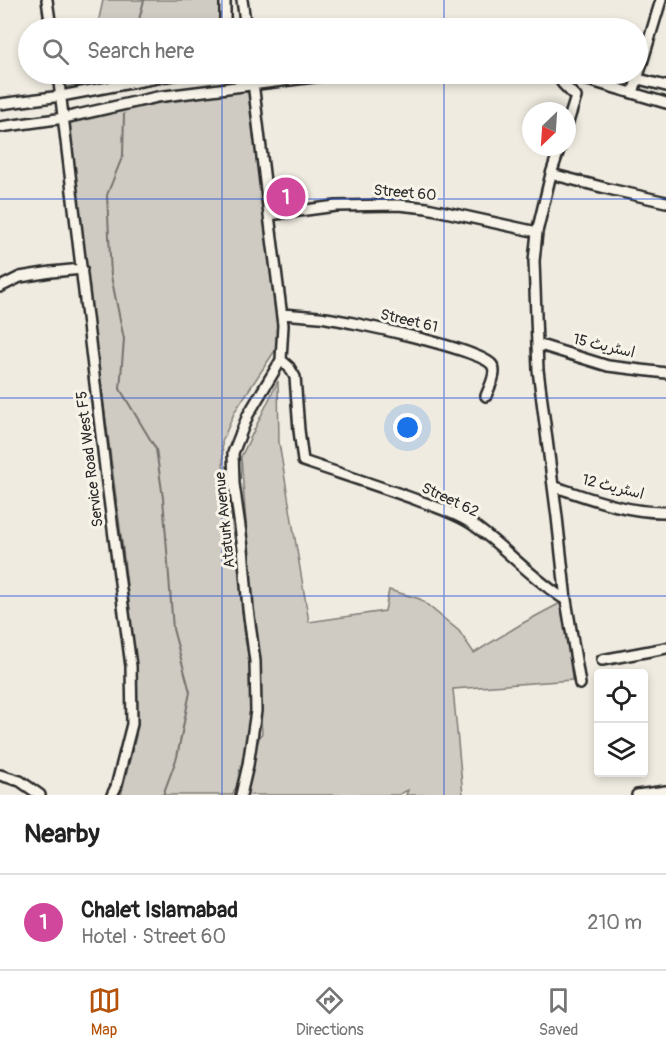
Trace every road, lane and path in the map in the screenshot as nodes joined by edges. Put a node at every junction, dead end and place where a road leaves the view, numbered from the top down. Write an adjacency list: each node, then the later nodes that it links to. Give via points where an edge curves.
1 (47, 0): 5 (street)
2 (225, 0): 6 (street)
3 (242, 0): 7 (street)
4 (660, 0): 8 (street)
5 (50, 18)
6 (225, 18)
7 (245, 18)
8 (648, 41)
9 (648, 81): 16 (street)
10 (60, 84): 18 (street, Service Road West F5)
11 (125, 84): 18 (street)
12 (254, 84): 22 (street, via 157,97); 27 (street, Ataturk Avenue)
13 (563, 84): 19 (street, via 576,97)
14 (602, 84): 17 (street)
15 (635, 84): 17 (street)
16 (666, 86)
17 (633, 93): 20 (street)
18 (62, 96): 21 (street); 22 (street, Service Road West F5)
19 (574, 102)
20 (666, 103)
21 (0, 104)
22 (64, 118): 23 (street); 29 (street, Service Road West F5)
23 (0, 127)
24 (557, 156): 25 (street)
25 (551, 174): 26 (street); 28 (street)
26 (666, 202)
27 (269, 215): 28 (street, Street 60, via 336,206 398,205); 31 (street, Ataturk Avenue)
28 (537, 232): 32 (street)
29 (82, 269): 30 (street, via 20,277); 45 (street, Service Road West F5, via 131,666 132,724)
30 (0, 287)
31 (282, 314): 33 (street, Ataturk Avenue); 35 (street, Street 61, via 360,325 481,357 491,363 495,372)
32 (537, 344): 34 (street, اسٹریٹ 15, via 608,366); 36 (street)
33 (280, 360): 38 (street, Street 62, via 295,377 303,461 438,507 470,523); 46 (street, Ataturk Avenue, via 248,415 234,453 234,484 255,661 256,711)
34 (666, 373)
35 (486, 396)
36 (553, 486): 37 (street, اسٹریٹ 12, via 620,507); 38 (street)
37 (666, 512)
38 (566, 600): 41 (street)
39 (666, 648): 40 (street)
40 (602, 660)
41 (580, 684)
42 (0, 775): 44 (street, via 20,781)
43 (666, 791): 47 (street)
44 (40, 795)
45 (112, 795)
46 (241, 795)
47 (637, 795)

